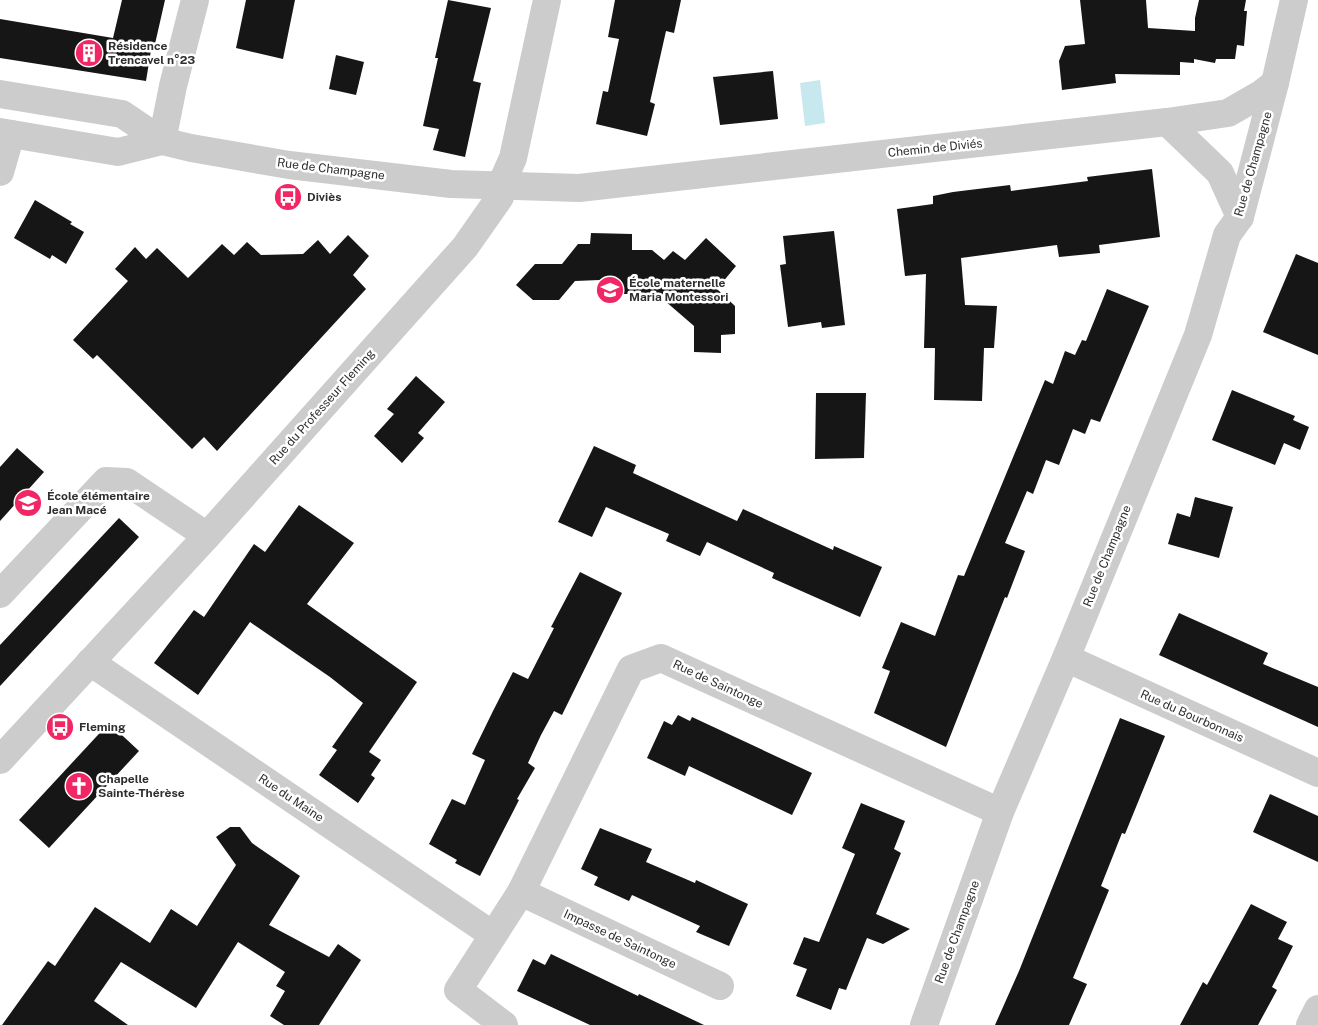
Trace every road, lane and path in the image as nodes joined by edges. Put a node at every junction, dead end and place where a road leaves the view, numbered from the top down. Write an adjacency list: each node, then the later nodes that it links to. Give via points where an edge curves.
1 (195, 0): 8 (street)
2 (547, 0): 10 (street, Rue du Professeur Fleming, via 513,158)
3 (1294, 0): 4 (street)
4 (1276, 83): 6 (street, Chemin de Diviés, via 1228,113); 11 (street, Rue de Champagne)
5 (0, 94): 8 (street, via 122,114)
6 (1167, 122): 10 (street, Chemin de Diviés, via 579,188); 11 (street, via 1220,173)
7 (5, 133): 8 (street, via 118,152); 9 (street)
8 (162, 140): 10 (street, Rue de Champagne, via 289,165 451,184)
9 (0, 172)
10 (501, 185): 12 (street, Rue du Professeur Fleming, via 500,197 465,247)
11 (1240, 217): 14 (street, Rue de Champagne, via 1227,236 1198,335)
12 (207, 536): 13 (street, via 127,482 106,482); 15 (street, Rue du Professeur Fleming)
13 (0, 594)
14 (1066, 658): 17 (street, Rue du Bourbonnais); 18 (street, Rue de Champagne)
15 (90, 662): 16 (street, Rue du Professeur Fleming); 20 (street, Rue du Maine)
16 (0, 760)
17 (1318, 773)
18 (1000, 812): 19 (street, Rue de Saintonge, via 662,658 631,668); 24 (street, Rue de Champagne)
19 (521, 892): 20 (street, Rue de Saintonge); 21 (street, Impasse de Saintonge)
20 (493, 935): 23 (street, Rue de Saintonge, via 458,990)
21 (720, 986)
22 (1318, 1009): 25 (street)
23 (504, 1025)
24 (924, 1025)
25 (1310, 1025)

